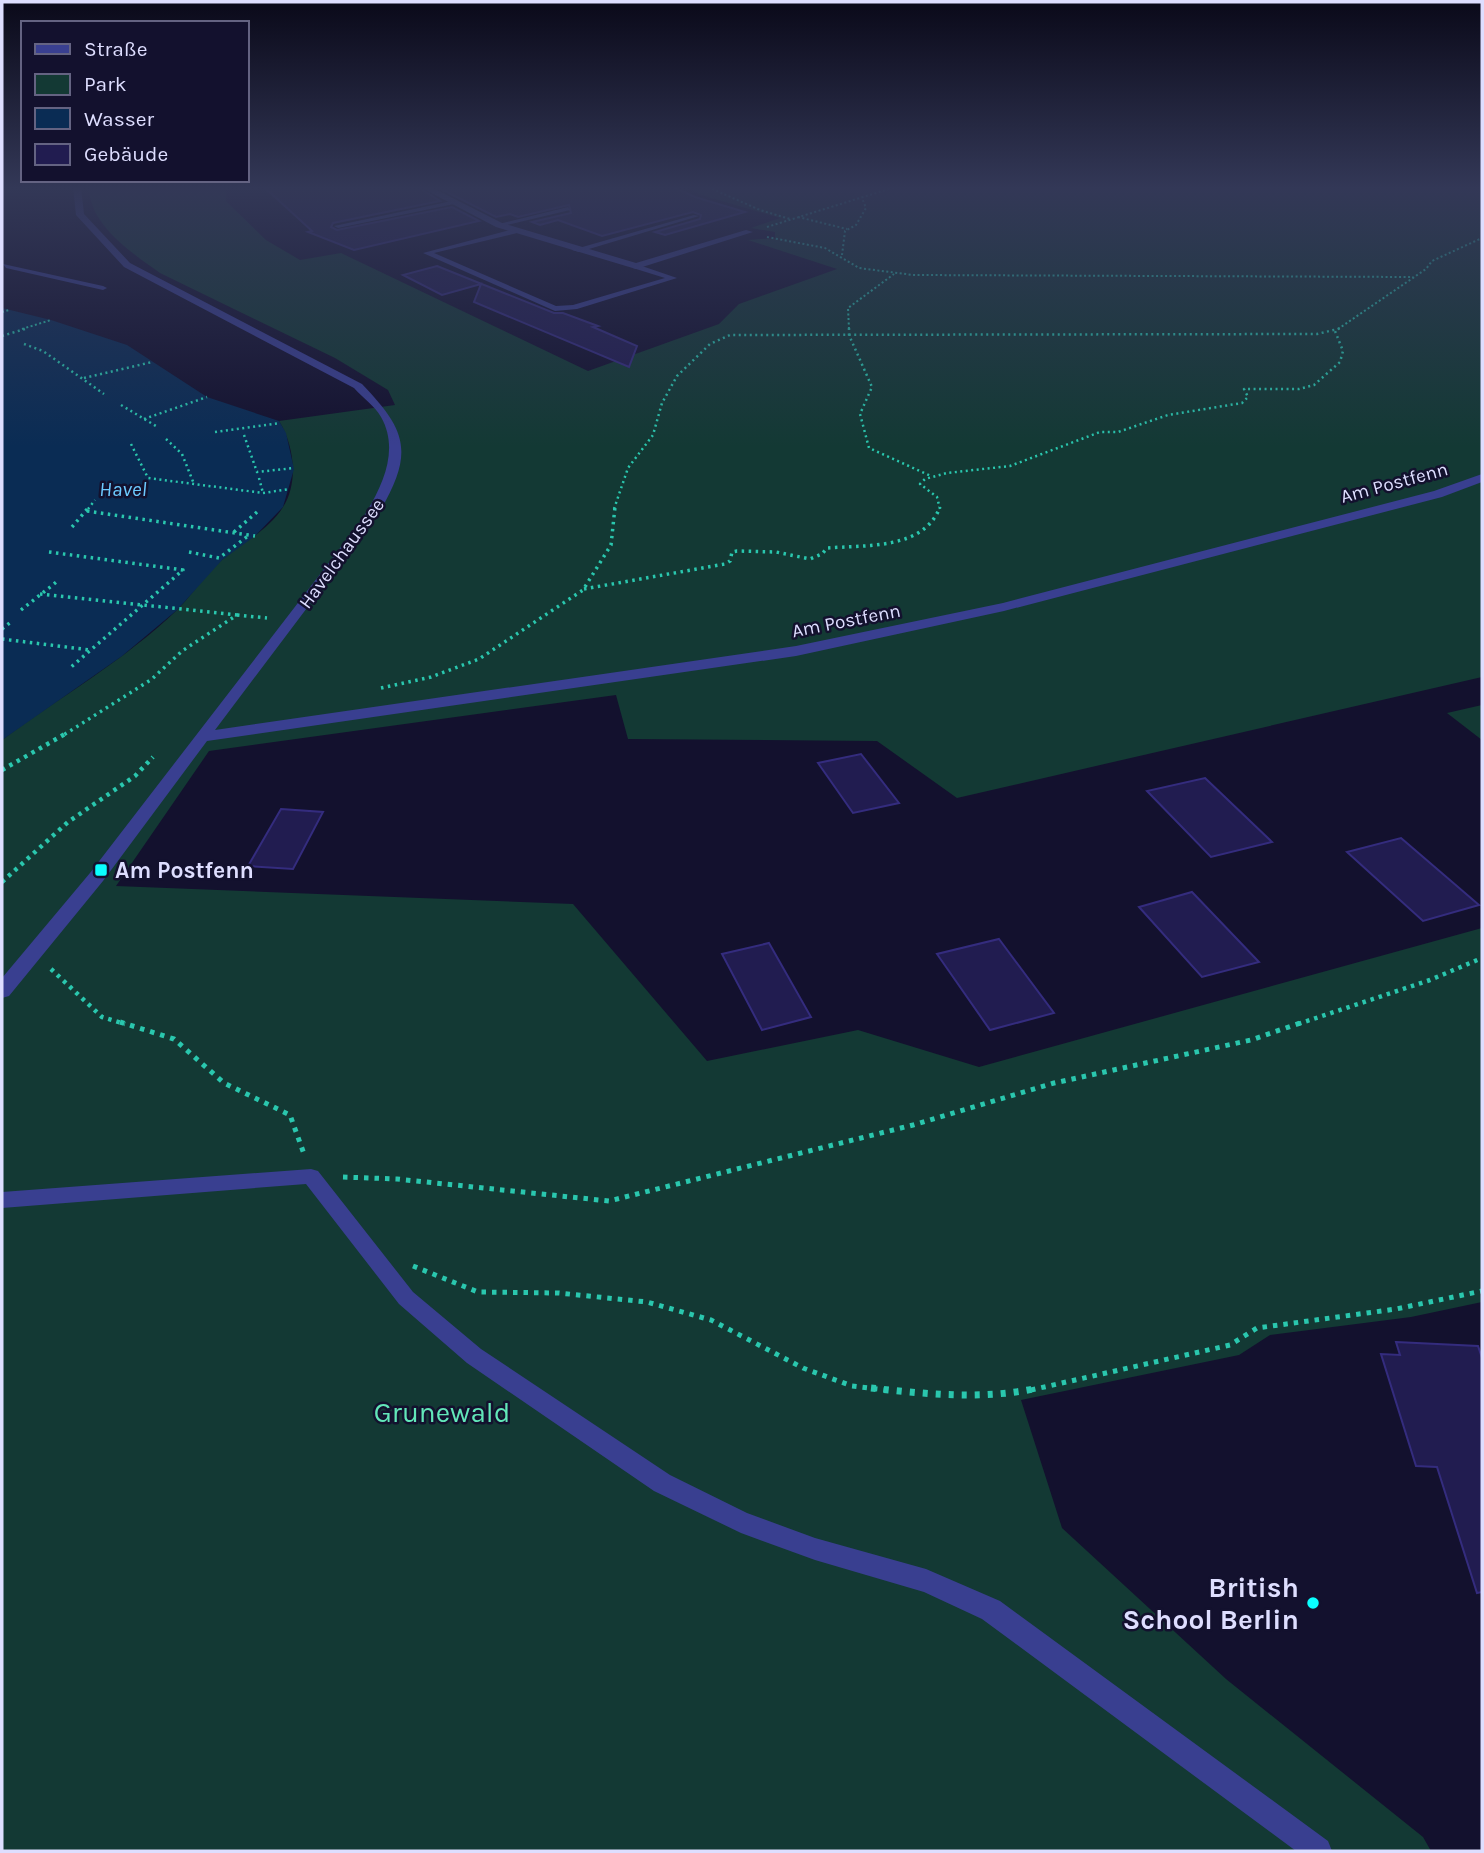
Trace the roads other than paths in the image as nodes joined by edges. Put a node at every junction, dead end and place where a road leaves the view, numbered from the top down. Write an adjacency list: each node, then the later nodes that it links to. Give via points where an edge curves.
1 (39, 273): 5 (lane)
2 (143, 273): 7 (street, Havelchaussee, via 358,386 387,418 396,441 394,468 384,496)
3 (475, 273): 4 (lane, via 555,309 673,278)
4 (659, 273)
5 (103, 288)
6 (1482, 478): 7 (street, Am Postfenn, via 1438,494 1017,604 849,641 705,667)
7 (204, 737): 8 (street, Havelchaussee)
8 (2, 991)
9 (2, 1200): 10 (lane, via 311,1176 406,1298 474,1356 662,1483 741,1522 926,1581 991,1610)
10 (1318, 1851)

